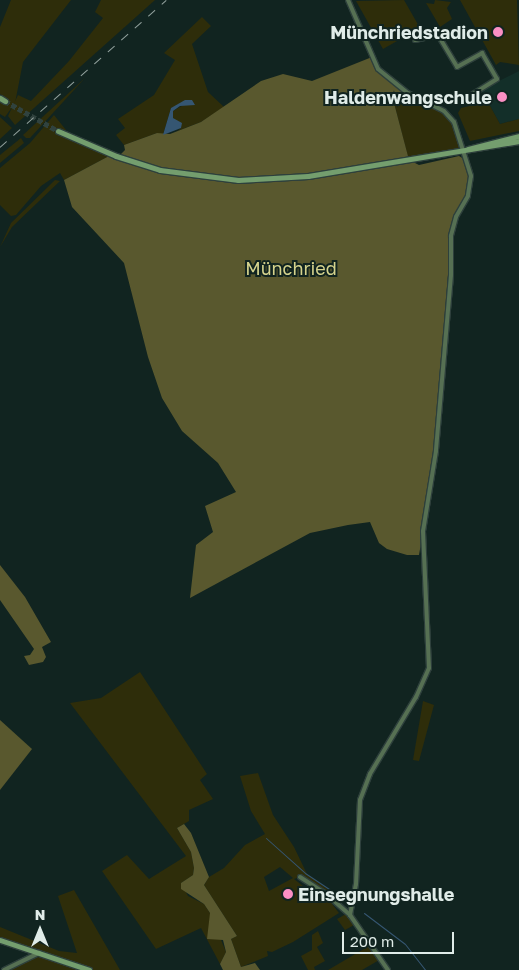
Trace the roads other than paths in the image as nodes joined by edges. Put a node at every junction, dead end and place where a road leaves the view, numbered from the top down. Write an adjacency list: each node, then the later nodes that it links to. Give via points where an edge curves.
1 (348, 0): 7 (street, via 378,69 406,92 444,111 454,122)
2 (415, 40): 3 (street, via 438,35 457,67 482,53 497,79)
3 (471, 95)
4 (58, 131): 7 (main road, via 137,164 172,174 221,180 308,176)
5 (519, 136): 7 (main road)
6 (519, 141): 7 (main road)
7 (465, 150): 9 (street, via 471,183 453,225 436,451 422,549 430,663 416,697 389,738 360,800 356,884)
8 (300, 877): 9 (street)
9 (349, 914): 14 (street)
10 (0, 940): 11 (main road)
11 (38, 953): 12 (street); 13 (main road)
12 (4, 970)
13 (89, 970)
14 (388, 970)

